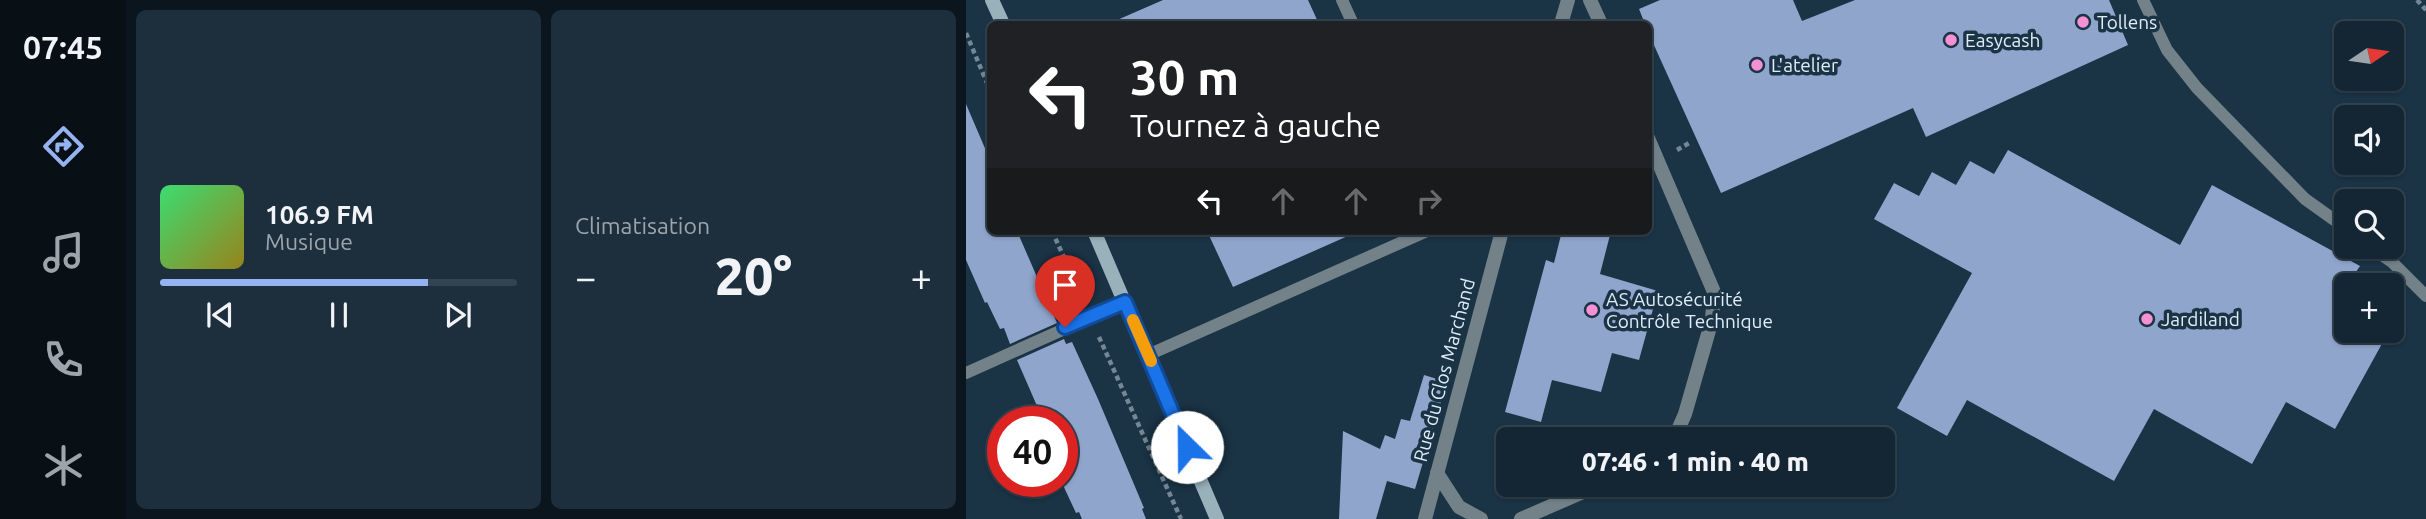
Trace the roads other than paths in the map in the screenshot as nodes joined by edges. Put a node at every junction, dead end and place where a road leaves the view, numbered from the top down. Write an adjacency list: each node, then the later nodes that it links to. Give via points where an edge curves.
1 (992, 0): 6 (street)
2 (1342, 0): 7 (lane)
3 (1567, 0): 8 (street)
4 (1590, 0): 9 (street)
5 (2143, 0): 11 (lane, via 2167,50 2197,88 2305,199)
6 (1002, 21)
7 (1352, 21)
8 (1562, 21)
9 (1600, 21)
10 (1652, 147): 20 (street, via 1714,292 1712,320)
11 (2334, 220)
12 (1096, 235): 17 (street)
13 (1418, 235): 18 (lane)
14 (1501, 235): 21 (street, Rue du Clos Marchand)
15 (2388, 259): 16 (lane)
16 (2426, 296)
17 (1125, 302): 18 (street); 19 (lane)
18 (1148, 355): 24 (street)
19 (966, 373)
20 (1679, 427)
21 (1437, 473): 23 (street, Rue du Clos Marchand); 25 (street, via 1459,507)
22 (1571, 497): 26 (street)
23 (1427, 518)
24 (1217, 519)
25 (1481, 519)
26 (1521, 519)

